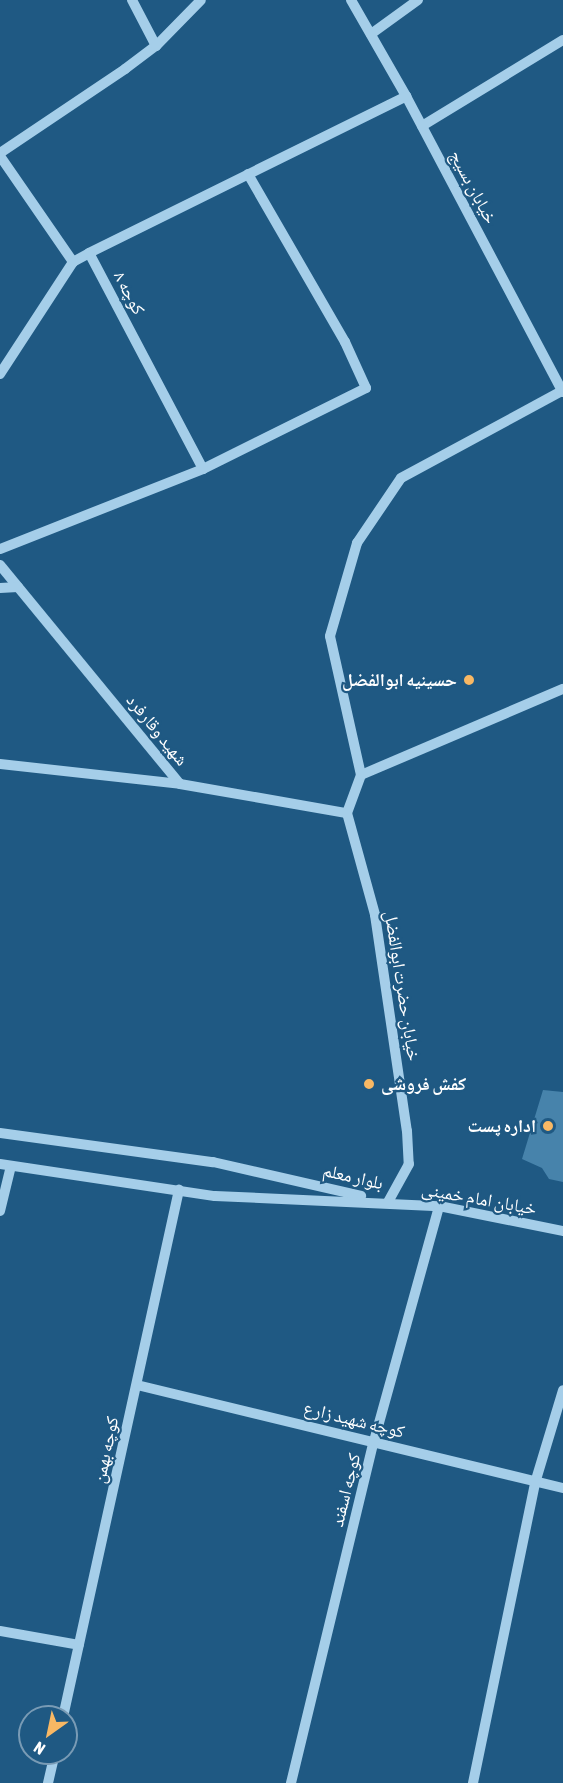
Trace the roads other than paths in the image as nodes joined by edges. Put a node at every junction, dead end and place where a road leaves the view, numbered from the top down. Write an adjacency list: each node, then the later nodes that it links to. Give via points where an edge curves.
1 (132, 0): 7 (street)
2 (201, 0): 7 (street)
3 (351, 0): 5 (street, خیابان بسیج)
4 (418, 0): 5 (street)
5 (371, 34): 8 (street, خیابان بسیج)
6 (563, 40): 9 (street)
7 (156, 46): 10 (street)
8 (406, 96): 9 (street, خیابان بسیج); 11 (street)
9 (422, 126): 15 (street, خیابان بسیج)
10 (0, 154): 13 (street)
11 (249, 174): 12 (street); 16 (street, via 345,342 366,388)
12 (89, 253): 13 (street); 16 (street, کوچه ۸)
13 (73, 262): 14 (street)
14 (0, 374)
15 (563, 392): 23 (street, via 401,478 357,543 330,636)
16 (202, 469): 17 (street)
17 (0, 549)
18 (0, 565): 19 (street, شهید وقارفرد)
19 (18, 587): 20 (street); 24 (street, شهید وقارفرد)
20 (0, 588)
21 (563, 689): 23 (street)
22 (0, 764): 24 (street)
23 (361, 775): 25 (street)
24 (180, 784): 25 (street, شهید وقارفرد)
25 (347, 813): 29 (street, خیابان حضرت ابوالفضل, via 375,915 407,1131 408,1164)
26 (0, 1133): 29 (street, بلوار معلم, via 213,1162)
27 (5, 1165): 28 (street, بلوار معلم); 31 (street)
28 (179, 1190): 29 (street, بلوار معلم, via 215,1196); 33 (street, کوچه بهمن)
29 (388, 1202): 30 (street, خیابان امام خمینی)
30 (439, 1206): 32 (street, خیابان امام خمینی); 35 (street, کوچه اسفند)
31 (0, 1210)
32 (563, 1231)
33 (137, 1385): 35 (street, کوچه شهید زارع); 39 (street, کوچه بهمن)
34 (563, 1390): 36 (street)
35 (374, 1442): 36 (street, کوچه شهید زارع); 43 (street, کوچه اسفند)
36 (535, 1483): 37 (street, کوچه شهید زارع); 44 (street)
37 (563, 1488)
38 (0, 1631): 39 (street)
39 (80, 1645): 40 (street, کوچه بهمن)
40 (66, 1705)
41 (52, 1765): 42 (street)
42 (48, 1783)
43 (291, 1783)
44 (473, 1783)

